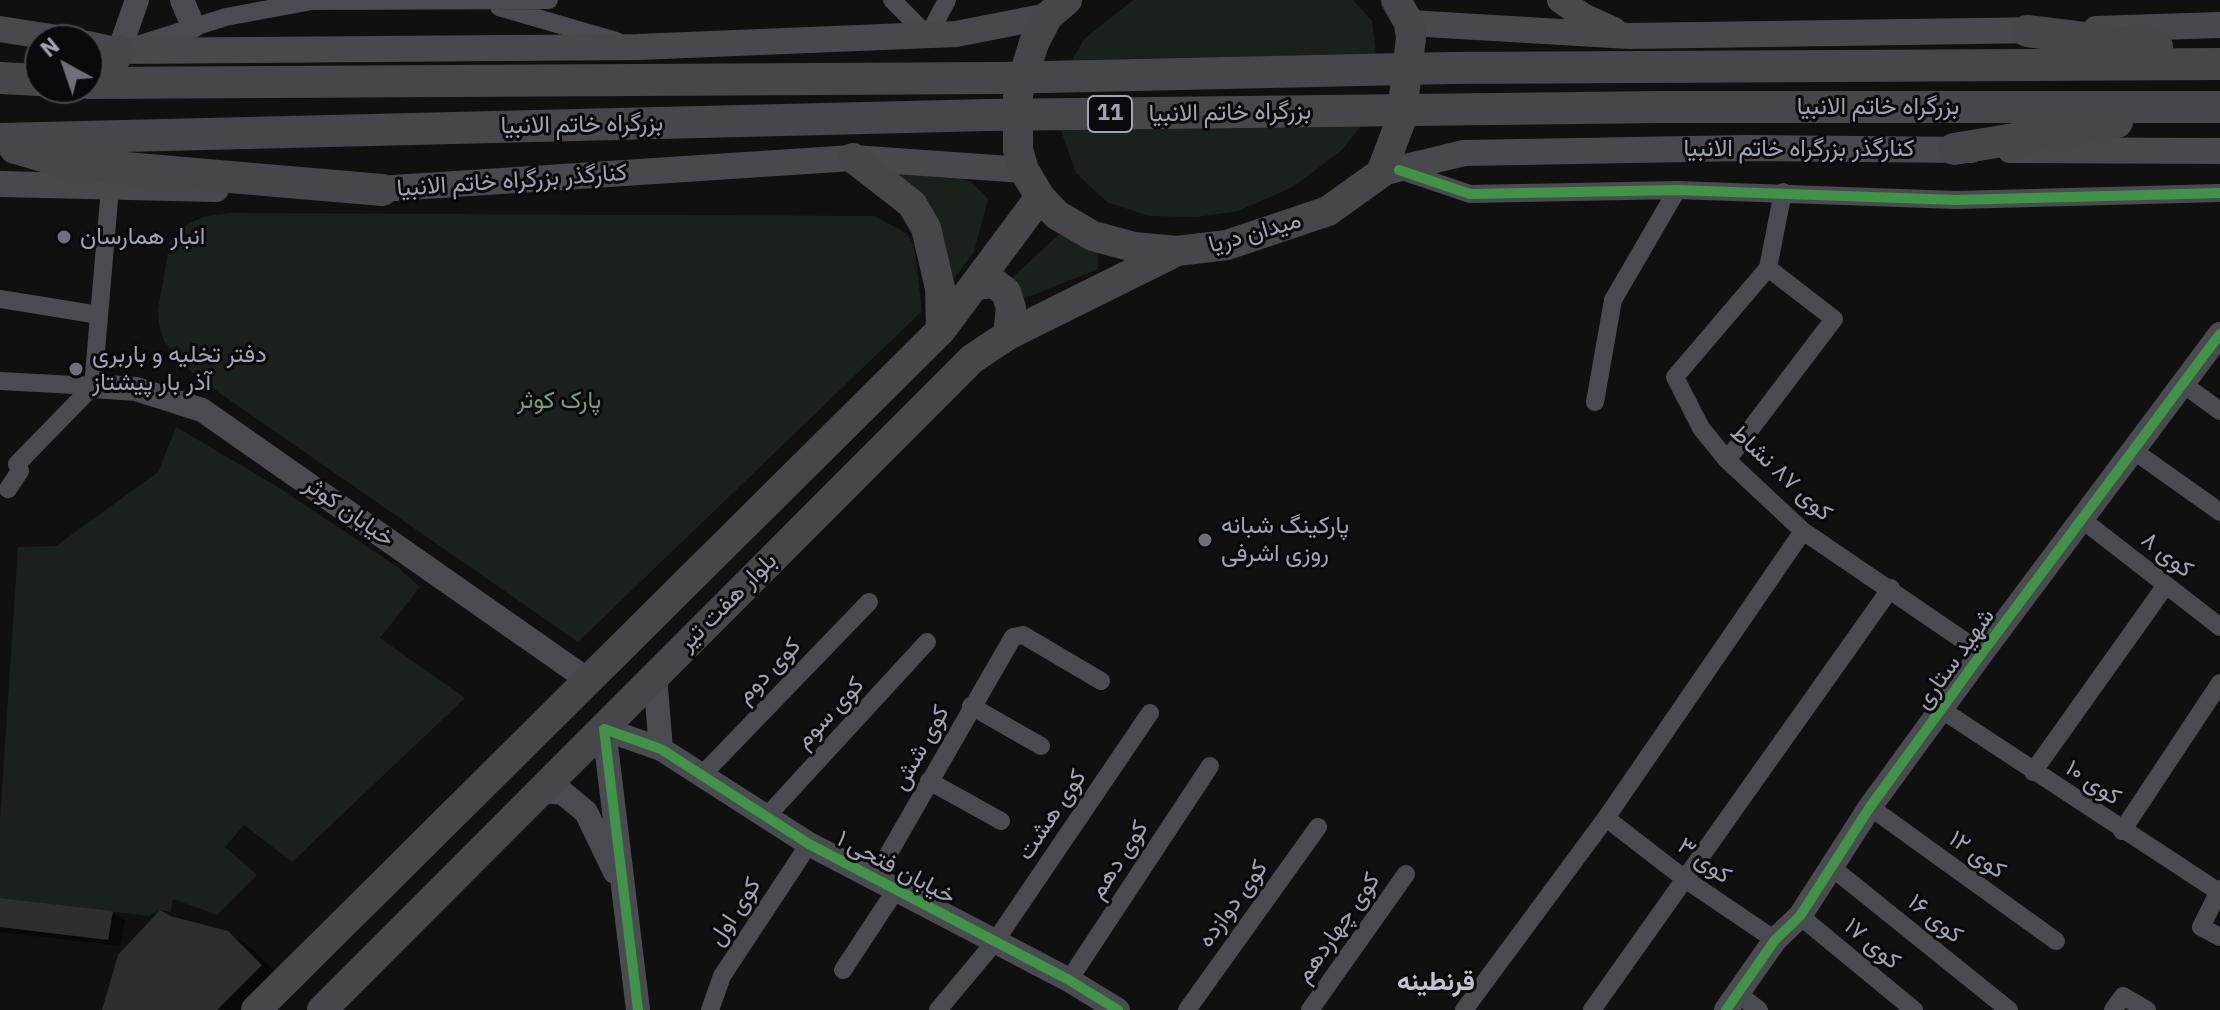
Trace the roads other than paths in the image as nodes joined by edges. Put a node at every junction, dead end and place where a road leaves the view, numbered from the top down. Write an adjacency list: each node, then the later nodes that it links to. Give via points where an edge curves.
1 (137, 0): 19 (street)
2 (182, 0): 13 (street)
3 (312, 0): 9 (street); 13 (street)
4 (535, 0): 5 (street); 9 (street)
5 (549, 0)
6 (892, 0): 15 (street)
7 (947, 0): 15 (street)
8 (1560, 0): 16 (main road)
9 (476, 1): 17 (street)
10 (1058, 8): 15 (main road); 31 (main road, bridge, via 1034,43 1018,94)
11 (1405, 20): 16 (main road); 32 (main road, bridge, via 1401,120)
12 (2220, 25): 14 (main road)
13 (193, 26): 19 (street)
14 (2027, 31): 16 (main road); 20 (highway)
15 (928, 36): 17 (main road)
16 (1629, 36)
17 (638, 47): 19 (main road)
18 (104, 48): 19 (main road)
19 (119, 51): 22 (highway)
20 (2220, 55)
21 (2220, 64): 25 (highway, بزرگراه خاتم الانبیا / 11)
22 (104, 69)
23 (0, 78): 24 (highway)
24 (24, 79)
25 (104, 83)
26 (2212, 107): 27 (highway, بزرگراه خاتم الانبیا / 11, via 988,115); 28 (highway)
27 (0, 142): 35 (highway, via 67,163)
28 (1954, 149): 29 (main road, کنارگذر بزرگراه خاتم الانبیا); 32 (main road, کنارگذر بزرگراه خاتم الانبیا, via 1464,153)
29 (2220, 151)
30 (853, 158): 31 (main road, کنارگذر بزرگراه خاتم الانبیا); 35 (main road, کنارگذر بزرگراه خاتم الانبیا); 45 (main road, via 904,196 926,228 940,288)
31 (1021, 159): 39 (main road, میدان دریا)
32 (1390, 171): 36 (street, via 1470,194); 40 (main road, میدان دریا, via 1328,211 1227,245)
33 (0, 184): 34 (main road, کنارگذر بزرگراه خاتم الانبیا)
34 (110, 188): 35 (main road, کنارگذر بزرگراه خاتم الانبیا); 44 (street)
35 (382, 190)
36 (1677, 190): 37 (street); 51 (street, via 1613,300)
37 (1783, 192): 38 (street, via 1956,200); 41 (street, کوی ۸۷ نشاط)
38 (2220, 193)
39 (1040, 197): 40 (main road, میدان دریا, via 1057,215 1093,236); 42 (main road, بلوار هفت تیر)
40 (1177, 251): 47 (main road, بلوار هفت تیر)
41 (1768, 268): 54 (street, کوی ۸۷ نشاط, via 1675,377 1701,428); 54 (street, via 1834,319)
42 (976, 285): 45 (main road, بلوار هفت تیر); 47 (main road, via 994,283 1006,292 1011,308)
43 (0, 299): 44 (street)
44 (99, 315): 50 (street)
45 (941, 330): 67 (main road, بلوار هفت تیر)
46 (2220, 334): 49 (street, شهید ستاری)
47 (1008, 335): 66 (main road, بلوار هفت تیر, via 972,359)
48 (0, 381): 50 (street)
49 (2183, 384): 52 (street); 53 (street, شهید ستاری)
50 (93, 386): 55 (street); 67 (street, خیابان کوثر, via 136,389 202,410)
51 (1595, 402)
52 (2220, 411)
53 (2134, 451): 57 (street); 58 (street, شهید ستاری)
54 (1727, 460): 59 (street, کوی ۸۷ نشاط)
55 (8, 464): 56 (street, via 20,471)
56 (8, 489)
57 (2220, 512)
58 (2084, 521): 60 (street, کوی ۸); 65 (street, شهید ستاری)
59 (1803, 531): 61 (street, کوی ۸۷ نشاط); 83 (street)
60 (2166, 585): 63 (street, کوی ۸); 77 (street)
61 (1891, 588): 65 (street, کوی ۸۷ نشاط); 91 (street)
62 (869, 602): 78 (street, کوی دوم)
63 (2220, 627)
64 (927, 642): 82 (street, کوی سوم)
65 (1982, 653): 71 (street, شهید ستاری)
66 (655, 676): 73 (main road, بلوار هفت تیر); 75 (street)
67 (588, 680): 89 (main road, بلوار هفت تیر)
68 (1101, 681): 70 (street, کوی شش, via 1023,635 1010,642)
69 (2220, 683): 86 (street)
70 (971, 706): 74 (street); 79 (street, کوی شش)
71 (1942, 710): 77 (street, کوی ۱۰); 80 (street, شهید ستاری)
72 (1150, 713): 100 (street, کوی هشت)
73 (604, 729): 75 (street, خیابان فتحی ۱); 81 (main road, بلوار هفت تیر); 94 (street)
74 (1041, 746)
75 (661, 749): 78 (street, خیابان فتحی ۱)
76 (1210, 766): 102 (street, کوی دهم)
77 (2033, 772): 86 (street, کوی ۱۰)
78 (703, 774): 82 (street, خیابان فتحی ۱)
79 (929, 781): 84 (street); 92 (street, کوی شش)
80 (1870, 807): 88 (street, شهید ستاری); 99 (street, کوی ۱۲)
81 (520, 810): 94 (street, via 545,791 563,793 586,812); 95 (main road, بلوار هفت تیر)
82 (767, 816): 87 (street, خیابان فتحی ۱)
83 (1606, 818): 91 (street, کوی ۳); 113 (street)
84 (1001, 821)
85 (1318, 827): 111 (street, کوی دوازده)
86 (2122, 831): 93 (street, کوی ۱۰)
87 (809, 844): 92 (street, خیابان فتحی ۱); 108 (street, کوی اول, via 722,976)
88 (1830, 866): 96 (street, شهید ستاری); 117 (street, کوی ۱۶)
89 (399, 868): 95 (main road); 105 (main road, بلوار هفت تیر)
90 (1406, 874): 112 (street, کوی چهاردهم)
91 (1685, 879): 98 (street, کوی ۳); 114 (street)
92 (884, 885): 100 (street, خیابان فتحی ۱); 101 (street)
93 (2219, 891): 97 (street, via 2201,927)
94 (625, 892): 107 (street)
95 (431, 899): 106 (main road, بلوار هفت تیر)
96 (1800, 916): 98 (street, شهید ستاری); 116 (street, کوی ۱۷)
97 (2220, 937)
98 (1775, 940): 103 (street, شهید ستاری)
99 (2056, 941)
100 (994, 943): 102 (street, خیابان فتحی ۱); 109 (street, کوی هشت)
101 (843, 970)
102 (1069, 980): 110 (street, خیابان فتحی ۱)
103 (1732, 1002): 115 (street)
104 (2118, 1003): 118 (street)
105 (256, 1010)
106 (322, 1010)
107 (638, 1010)
108 (710, 1010)
109 (938, 1010)
110 (1118, 1010)
111 (1187, 1010)
112 (1310, 1010)
113 (1464, 1010)
114 (1592, 1010)
115 (1759, 1010)
116 (1914, 1010)
117 (2009, 1010)
118 (2147, 1010)

